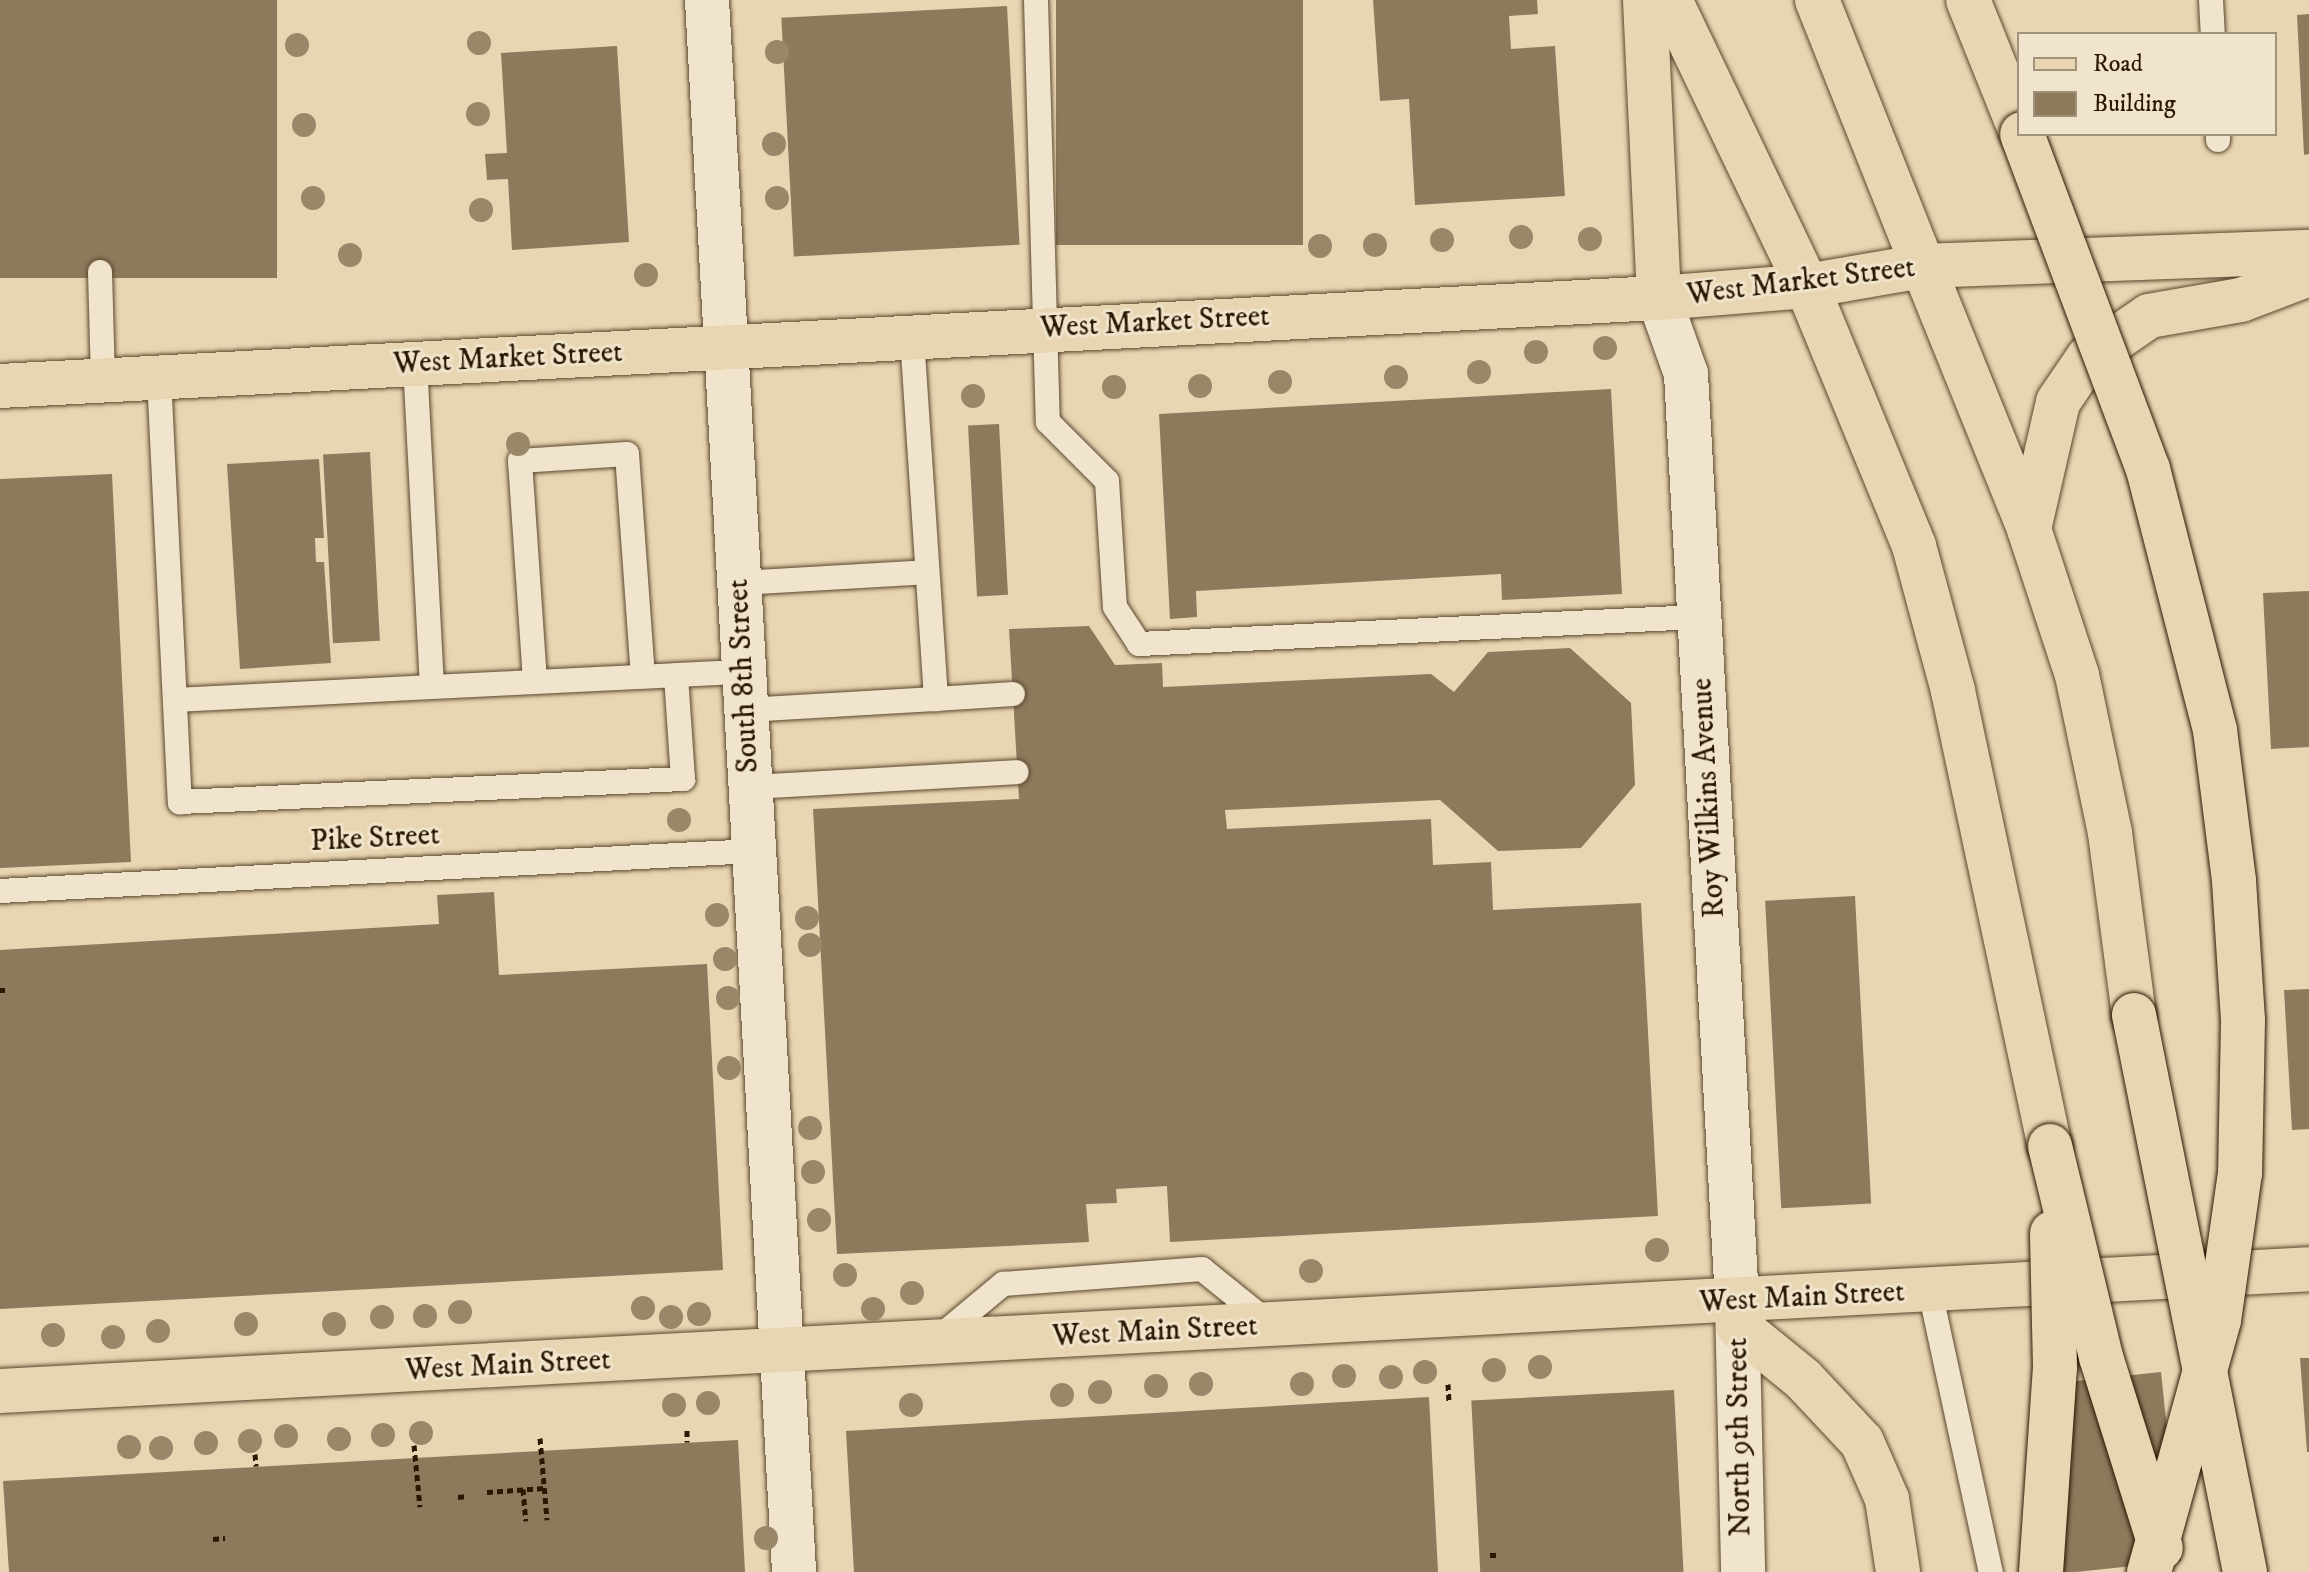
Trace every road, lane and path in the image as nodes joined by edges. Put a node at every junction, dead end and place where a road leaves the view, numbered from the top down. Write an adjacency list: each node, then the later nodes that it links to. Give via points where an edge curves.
1 (707, 0): 19 (street, South 8th Street)
2 (1036, 0): 17 (lane)
3 (1645, 0): 16 (main road)
4 (1670, 0): 15 (main road)
5 (1817, 0): 12 (main road)
6 (2211, 0): 8 (lane)
7 (1975, 13): 9 (main road)
8 (2213, 32)
9 (2017, 122)
10 (2023, 136): 73 (main road, bridge, via 2148,469 2215,730 2234,881 2243,1020 2240,1173 2219,1320)
11 (2309, 252): 12 (main road, West Market Street)
12 (1923, 266): 15 (main road, West Market Street); 24 (main road)
13 (100, 272): 22 (lane)
14 (2309, 274): 24 (main road, via 2241,300 2149,316 2088,358 2058,402)
15 (1807, 286): 16 (main road, West Market Street); 40 (main road, via 1914,546 1953,691)
16 (1659, 298): 17 (main road, West Market Street); 27 (street, Roy Wilkins Avenue, via 1686,374)
17 (1048, 329): 18 (main road, West Market Street); 27 (lane, via 1048,422 1107,481 1115,607 1139,644)
18 (912, 337): 19 (main road, West Market Street); 25 (lane)
19 (726, 347): 20 (main road, West Market Street); 26 (street, South 8th Street)
20 (415, 363): 21 (main road, West Market Street); 31 (lane)
21 (159, 377): 22 (main road, West Market Street); 35 (lane)
22 (103, 380): 23 (main road, West Market Street)
23 (0, 386)
24 (2029, 529): 75 (main road, bridge, via 2077,675 2110,833 2134,1015)
25 (927, 572): 26 (lane); 34 (lane)
26 (739, 583): 32 (street, South 8th Street)
27 (1698, 617): 43 (street, Roy Wilkins Avenue)
28 (676, 675): 29 (lane); 32 (lane); 35 (lane, via 683,779 180,802)
29 (643, 676): 30 (lane); 30 (lane, via 627,454 520,461)
30 (535, 681): 31 (lane)
31 (432, 687): 35 (lane)
32 (744, 691): 34 (lane); 37 (street, South 8th Street)
33 (1013, 694): 34 (lane)
34 (936, 699)
35 (175, 700)
36 (1017, 772): 37 (lane)
37 (750, 787): 38 (street, South 8th Street)
38 (753, 851): 39 (lane, Pike Street); 46 (street, South 8th Street)
39 (0, 891)
40 (2050, 1146): 72 (main road, bridge, via 2055,1368); 74 (main road, bridge, via 2101,1357)
41 (2309, 1269): 42 (main road, West Main Street)
42 (1930, 1291): 43 (main road, West Main Street); 71 (lane)
43 (1738, 1314): 44 (main road, West Main Street); 69 (street, North 9th Street); 70 (main road, via 1862,1442 1887,1499)
44 (1271, 1325): 45 (main road, West Main Street); 45 (lane, via 1202,1269 1003,1284)
45 (930, 1344): 46 (main road, West Main Street)
46 (780, 1352): 48 (main road, West Main Street); 68 (street, South 8th Street)
47 (1448, 1384): 49 (path)
48 (0, 1391)
49 (1449, 1403)
50 (687, 1430): 52 (path)
51 (540, 1438): 56 (path)
52 (687, 1442)
53 (414, 1445): 61 (path)
54 (255, 1454): 55 (path)
55 (256, 1466)
56 (545, 1488): 57 (path); 62 (path)
57 (523, 1489): 58 (path); 63 (path)
58 (487, 1492)
59 (468, 1496): 60 (path)
60 (458, 1497)
61 (420, 1507)
62 (547, 1520)
63 (526, 1521)
64 (225, 1538): 65 (path)
65 (213, 1539)
66 (1490, 1555): 67 (path)
67 (1498, 1555)
68 (794, 1572)
69 (1743, 1572)
70 (1898, 1572)
71 (1991, 1572)
72 (2041, 1572)
73 (2149, 1572)
74 (2169, 1572)
75 (2245, 1572)

